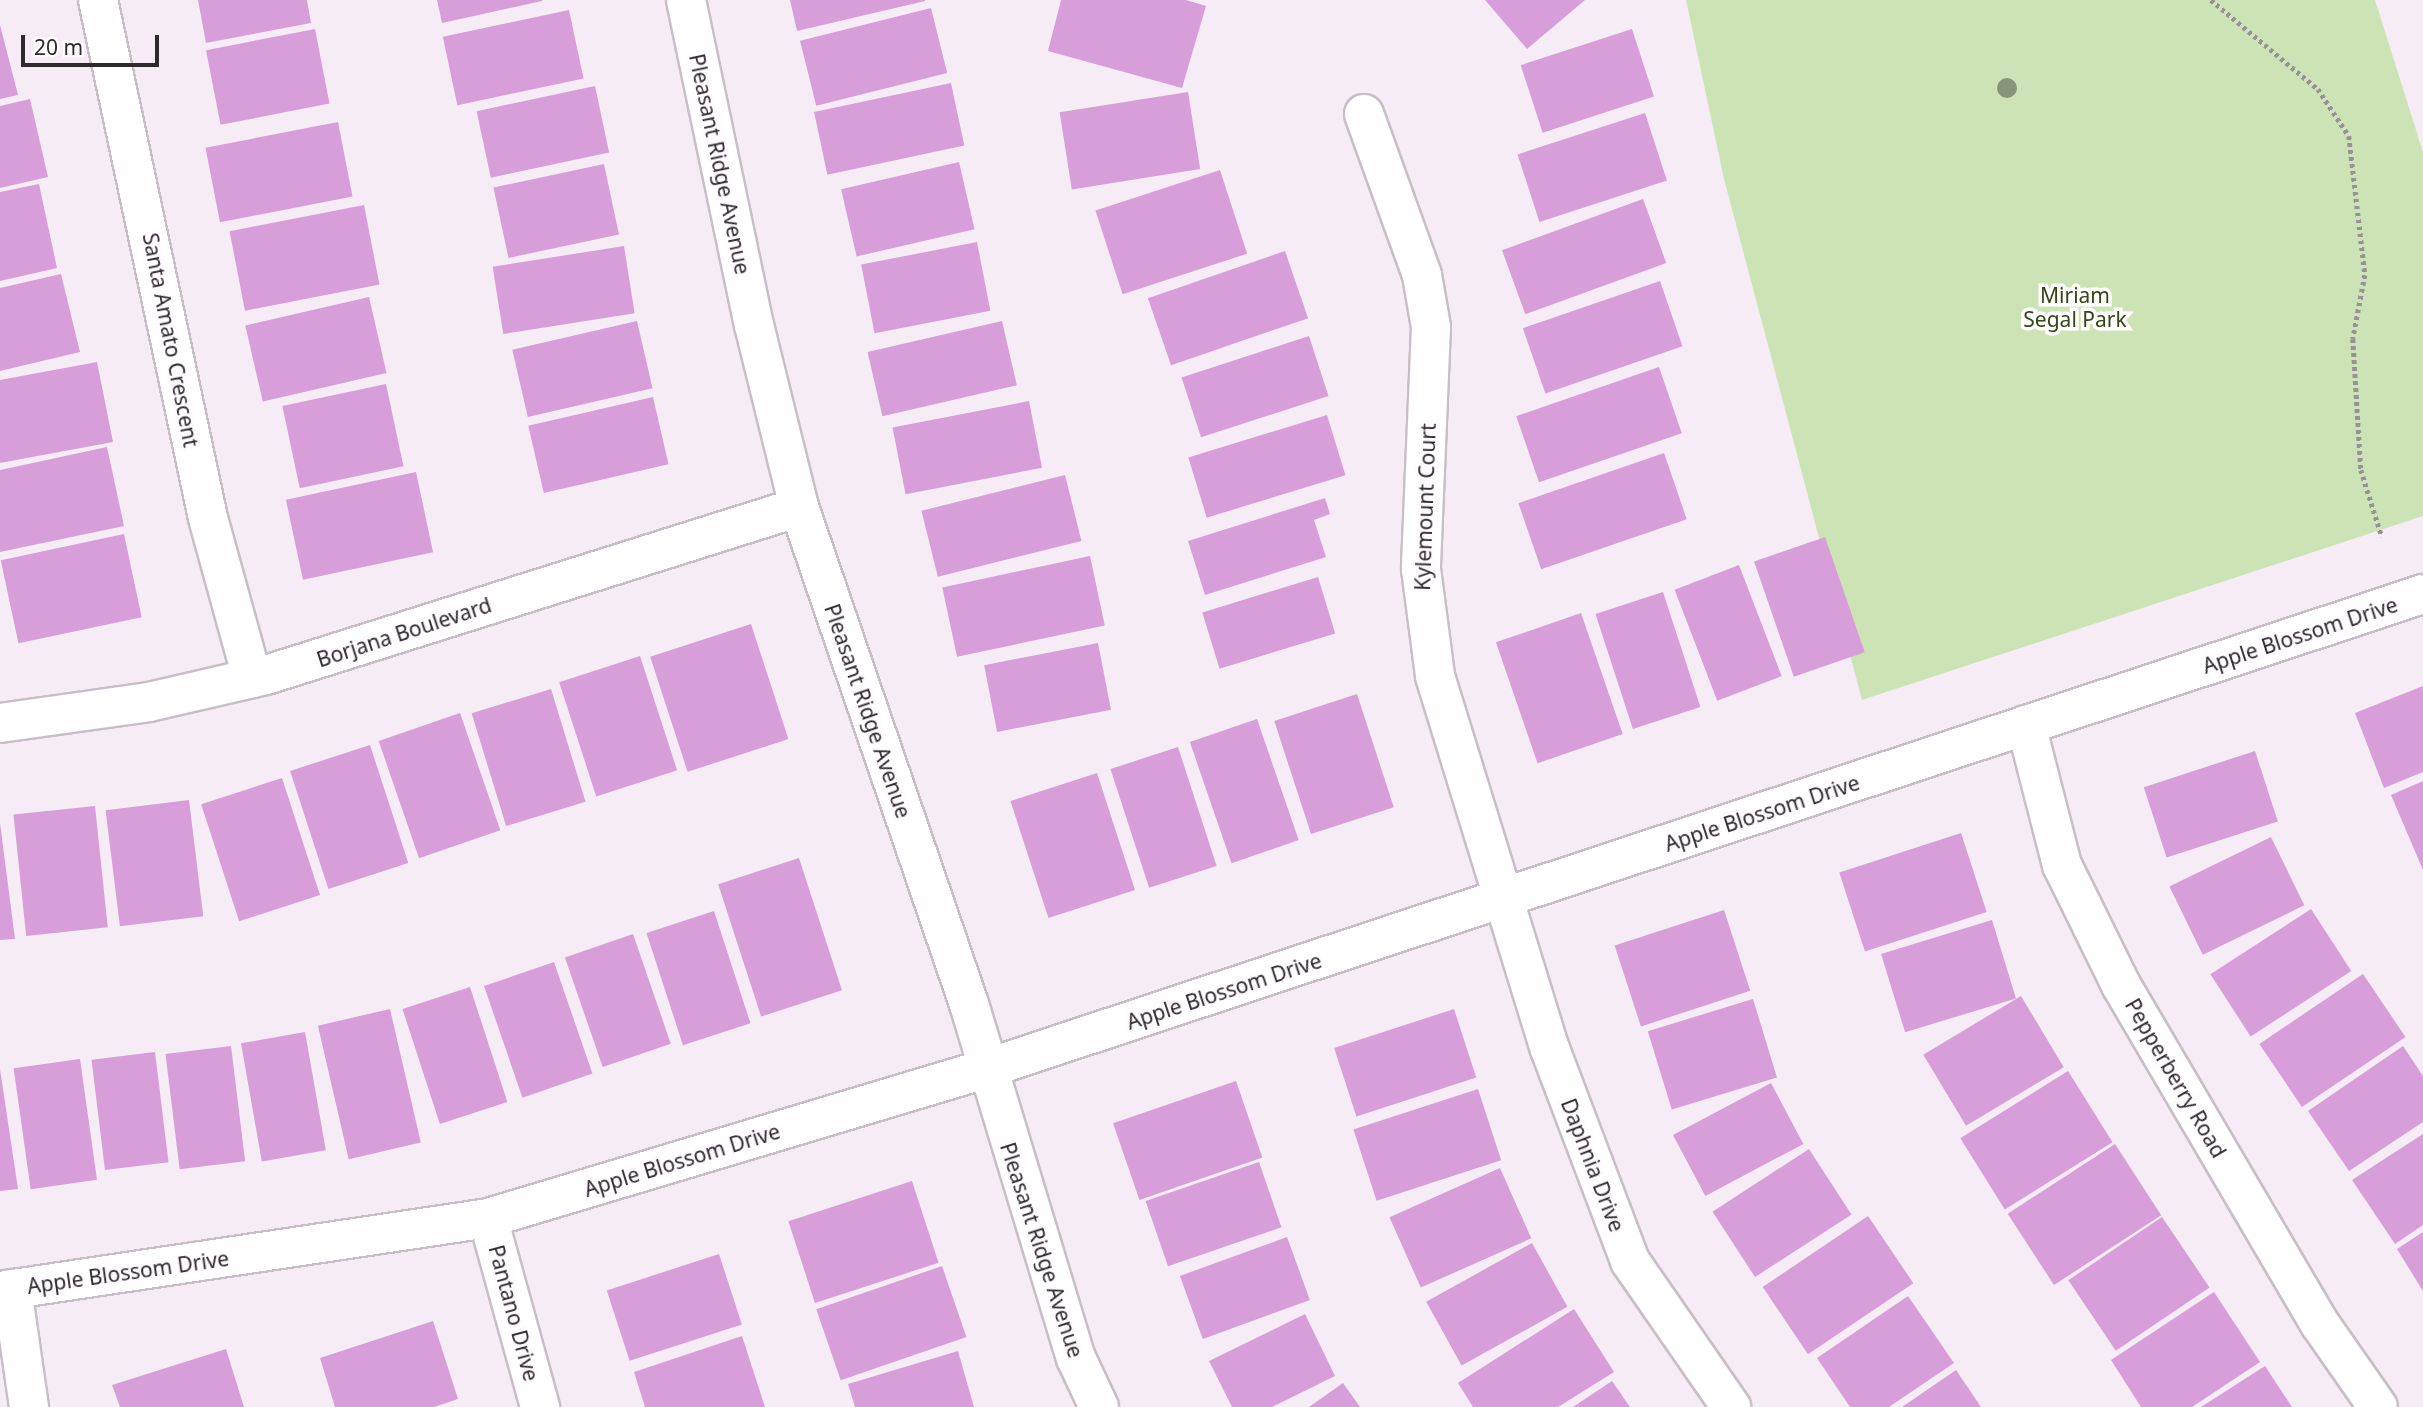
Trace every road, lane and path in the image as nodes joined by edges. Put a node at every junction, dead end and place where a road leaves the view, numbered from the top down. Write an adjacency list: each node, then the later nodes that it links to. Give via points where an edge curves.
1 (98, 0): 8 (street, Santa Amato Crescent, via 208,518)
2 (686, 0): 5 (street, Pleasant Ridge Avenue, via 754,325)
3 (2211, 0): 6 (path, via 2318,89 2349,136 2365,275 2353,339 2361,470)
4 (1364, 114): 11 (street, Kylemount Court, via 1427,300 1432,366 1422,605 1435,676)
5 (799, 507): 8 (street, Borjana Boulevard); 12 (street, Pleasant Ridge Avenue)
6 (2382, 537)
7 (2423, 594): 10 (street, Apple Blossom Drive)
8 (252, 678): 9 (street, Borjana Boulevard, via 149,702)
9 (0, 723)
10 (2026, 725): 11 (street, Apple Blossom Drive); 19 (street, Pepperberry Road, via 2062,865 2121,985 2320,1324)
11 (1502, 900): 12 (street, Apple Blossom Drive); 18 (street, Daphnia Drive, via 1554,1062 1630,1261)
12 (985, 1069): 13 (street, Apple Blossom Drive); 17 (street, Pleasant Ridge Avenue, via 1076,1357)
13 (488, 1218): 14 (street, Apple Blossom Drive); 16 (street, Pantano Drive)
14 (6, 1290): 15 (street)
15 (29, 1407)
16 (540, 1407)
17 (1099, 1407)
18 (1731, 1407)
19 (2378, 1407)

